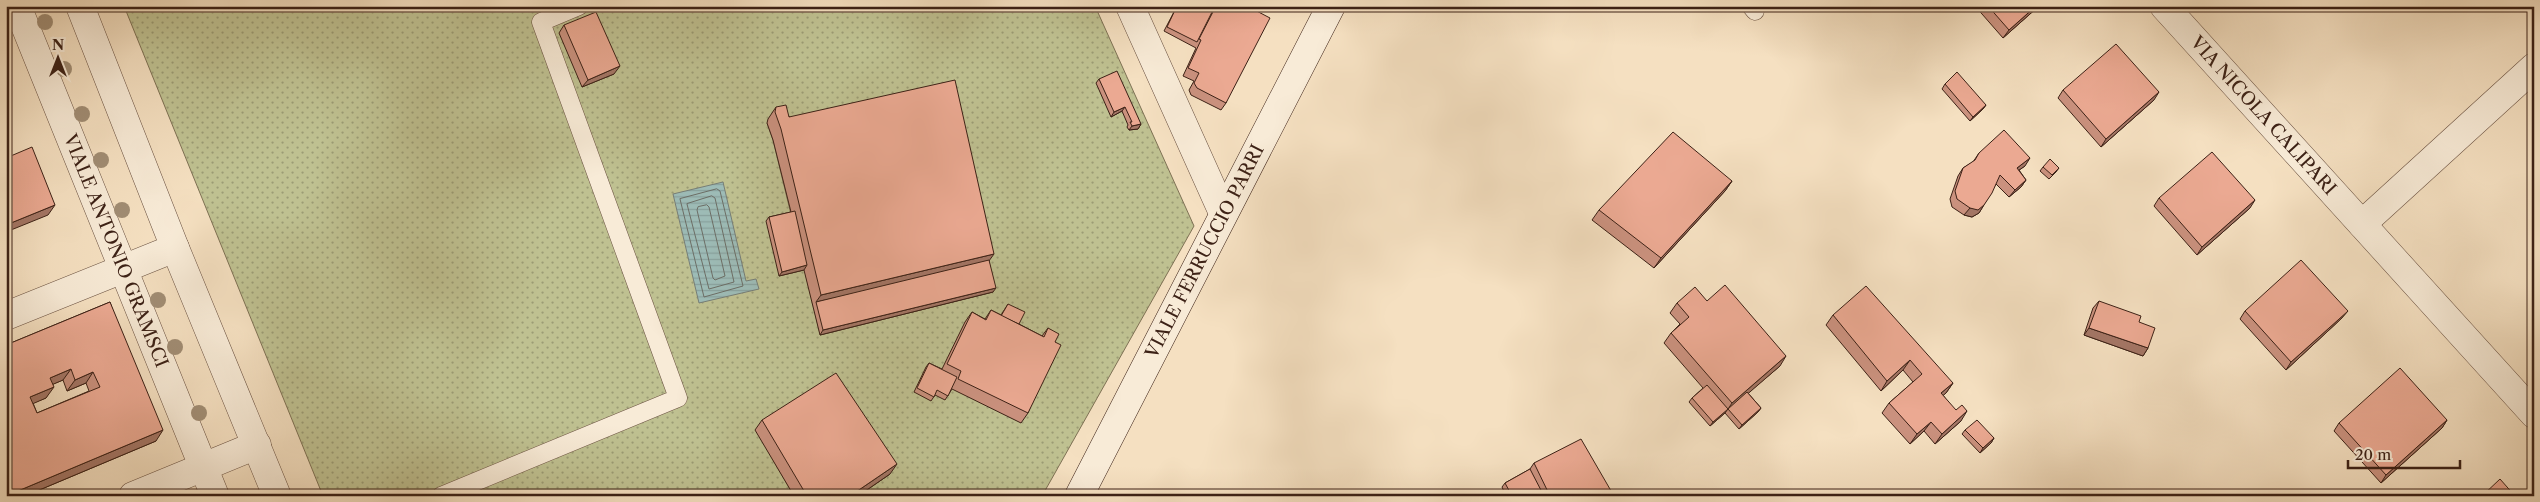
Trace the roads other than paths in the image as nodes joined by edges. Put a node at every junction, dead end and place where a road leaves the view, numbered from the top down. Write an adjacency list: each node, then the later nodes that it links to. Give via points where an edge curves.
1 (17, 6): 11 (street, VIALE ANTONIO GRAMSCI)
2 (80, 6): 10 (street)
3 (580, 6): 19 (lane, via 542,22 678,398)
4 (1130, 6): 8 (street)
5 (1331, 6): 8 (street, VIALE FERRUCCIO PARRI)
6 (2164, 6): 9 (street, VIA NICOLA CALIPARI)
7 (2534, 67): 9 (street)
8 (1223, 214): 20 (street, VIALE FERRUCCIO PARRI)
9 (2362, 224): 13 (street, VIA NICOLA CALIPARI)
10 (175, 248): 11 (street); 14 (street)
11 (122, 267): 12 (street); 15 (street, VIALE ANTONIO GRAMSCI)
12 (6, 316)
13 (2534, 414)
14 (257, 445): 15 (street); 18 (street)
15 (205, 466): 16 (street); 17 (street, VIALE ANTONIO GRAMSCI)
16 (133, 496)
17 (215, 496)
18 (277, 496)
19 (441, 496)
20 (1079, 496)

